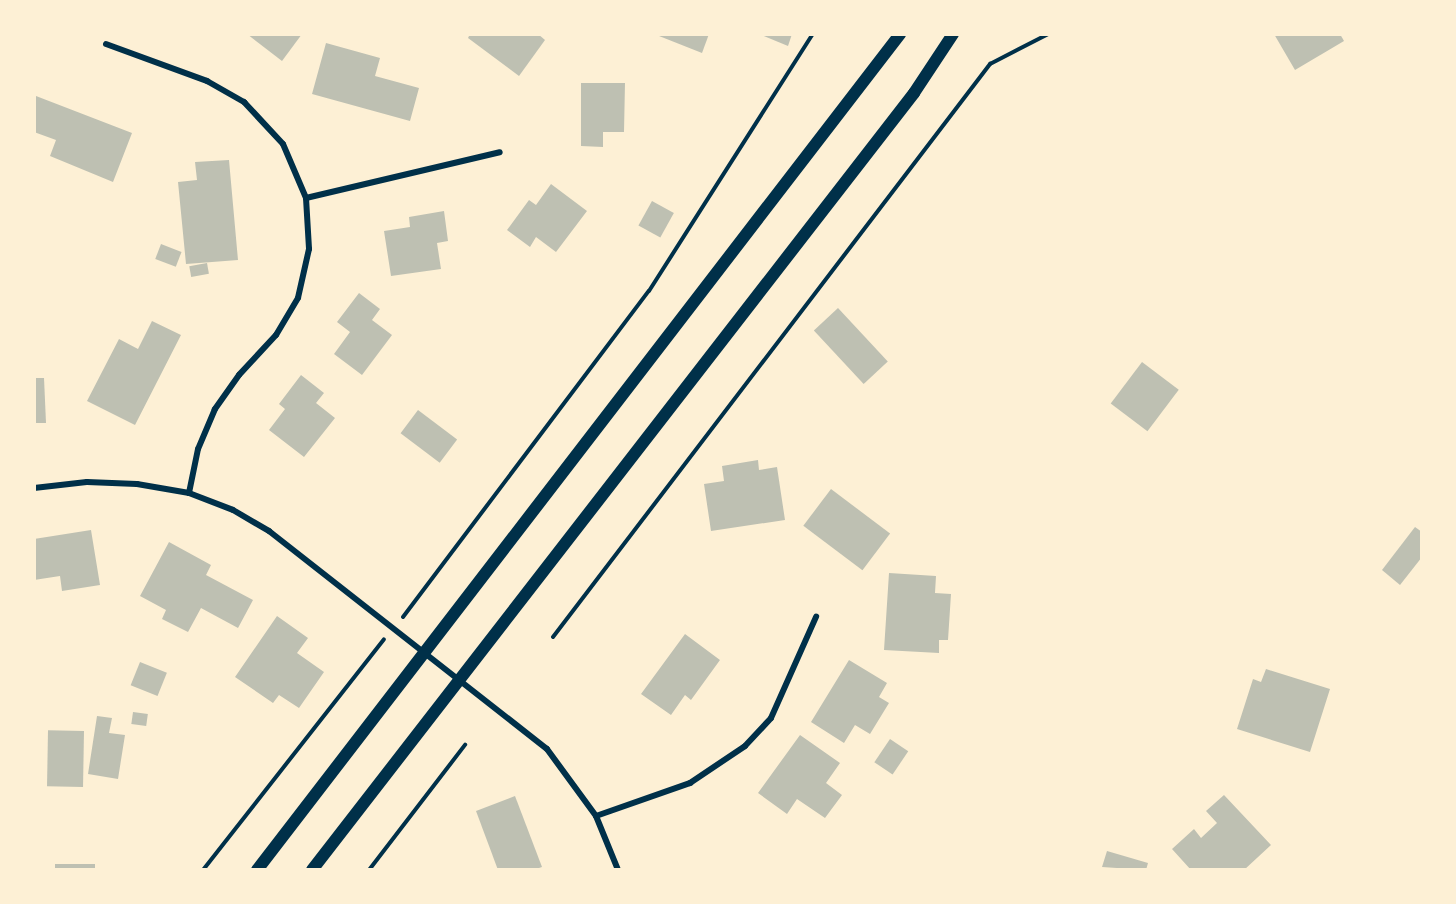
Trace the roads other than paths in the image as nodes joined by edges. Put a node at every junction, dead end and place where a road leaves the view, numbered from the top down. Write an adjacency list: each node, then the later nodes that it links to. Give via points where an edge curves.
1 (900, 34): 9 (main road)
2 (953, 34): 10 (main road, via 914,93)
3 (106, 44): 5 (street, via 207,81 244,102 283,144)
4 (500, 152): 5 (street)
5 (306, 198): 7 (street, via 309,249 298,298 276,335 238,375 215,409 198,449)
6 (34, 488): 7 (street, via 107,483)
7 (189, 493): 9 (street, via 233,510 269,531)
8 (816, 617): 11 (street, via 771,718 745,746 690,783)
9 (426, 651): 10 (street); 12 (main road)
10 (460, 678): 11 (street, via 547,748); 13 (main road)
11 (596, 816): 14 (street)
12 (257, 870)
13 (312, 870)
14 (618, 870)

